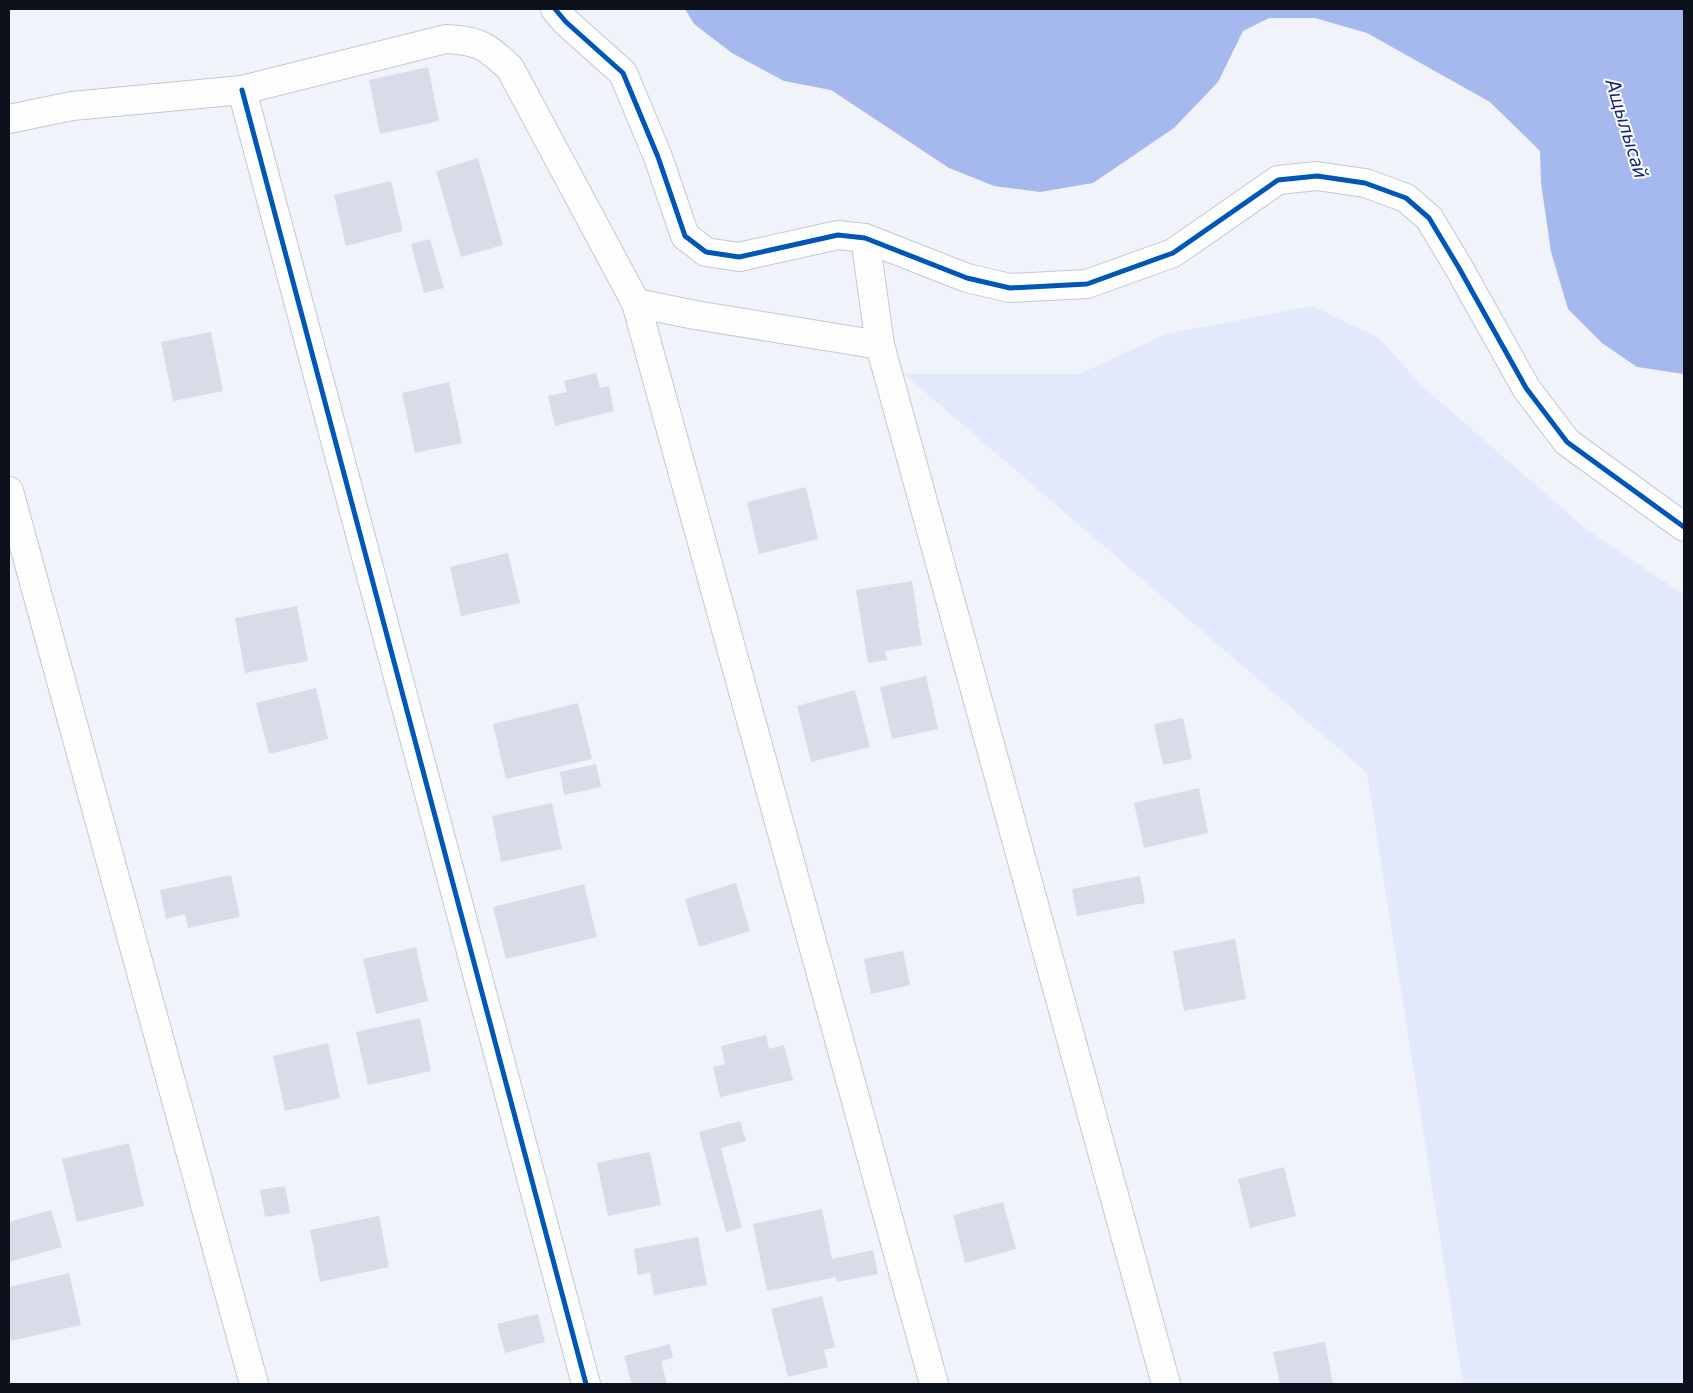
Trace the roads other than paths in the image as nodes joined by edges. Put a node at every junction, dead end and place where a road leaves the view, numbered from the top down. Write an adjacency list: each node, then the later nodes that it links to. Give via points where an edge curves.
1 (555, 9): 4 (street, via 623,73 658,157 685,236 706,252 739,257 838,234)
2 (242, 90): 3 (street, via 72,106); 5 (street, via 446,39 466,40 487,47 510,68); 10 (street)
3 (9, 119)
4 (865, 238): 6 (street); 8 (street, via 968,278 1010,288 1087,284 1172,253 1278,180 1316,176 1365,183 1406,198 1428,218 1526,388 1567,442)
5 (636, 303): 6 (street); 11 (street)
6 (880, 344): 12 (street)
7 (9, 491): 9 (street)
8 (1684, 527)
9 (254, 1384)
10 (586, 1384)
11 (934, 1384)
12 (1166, 1384)

